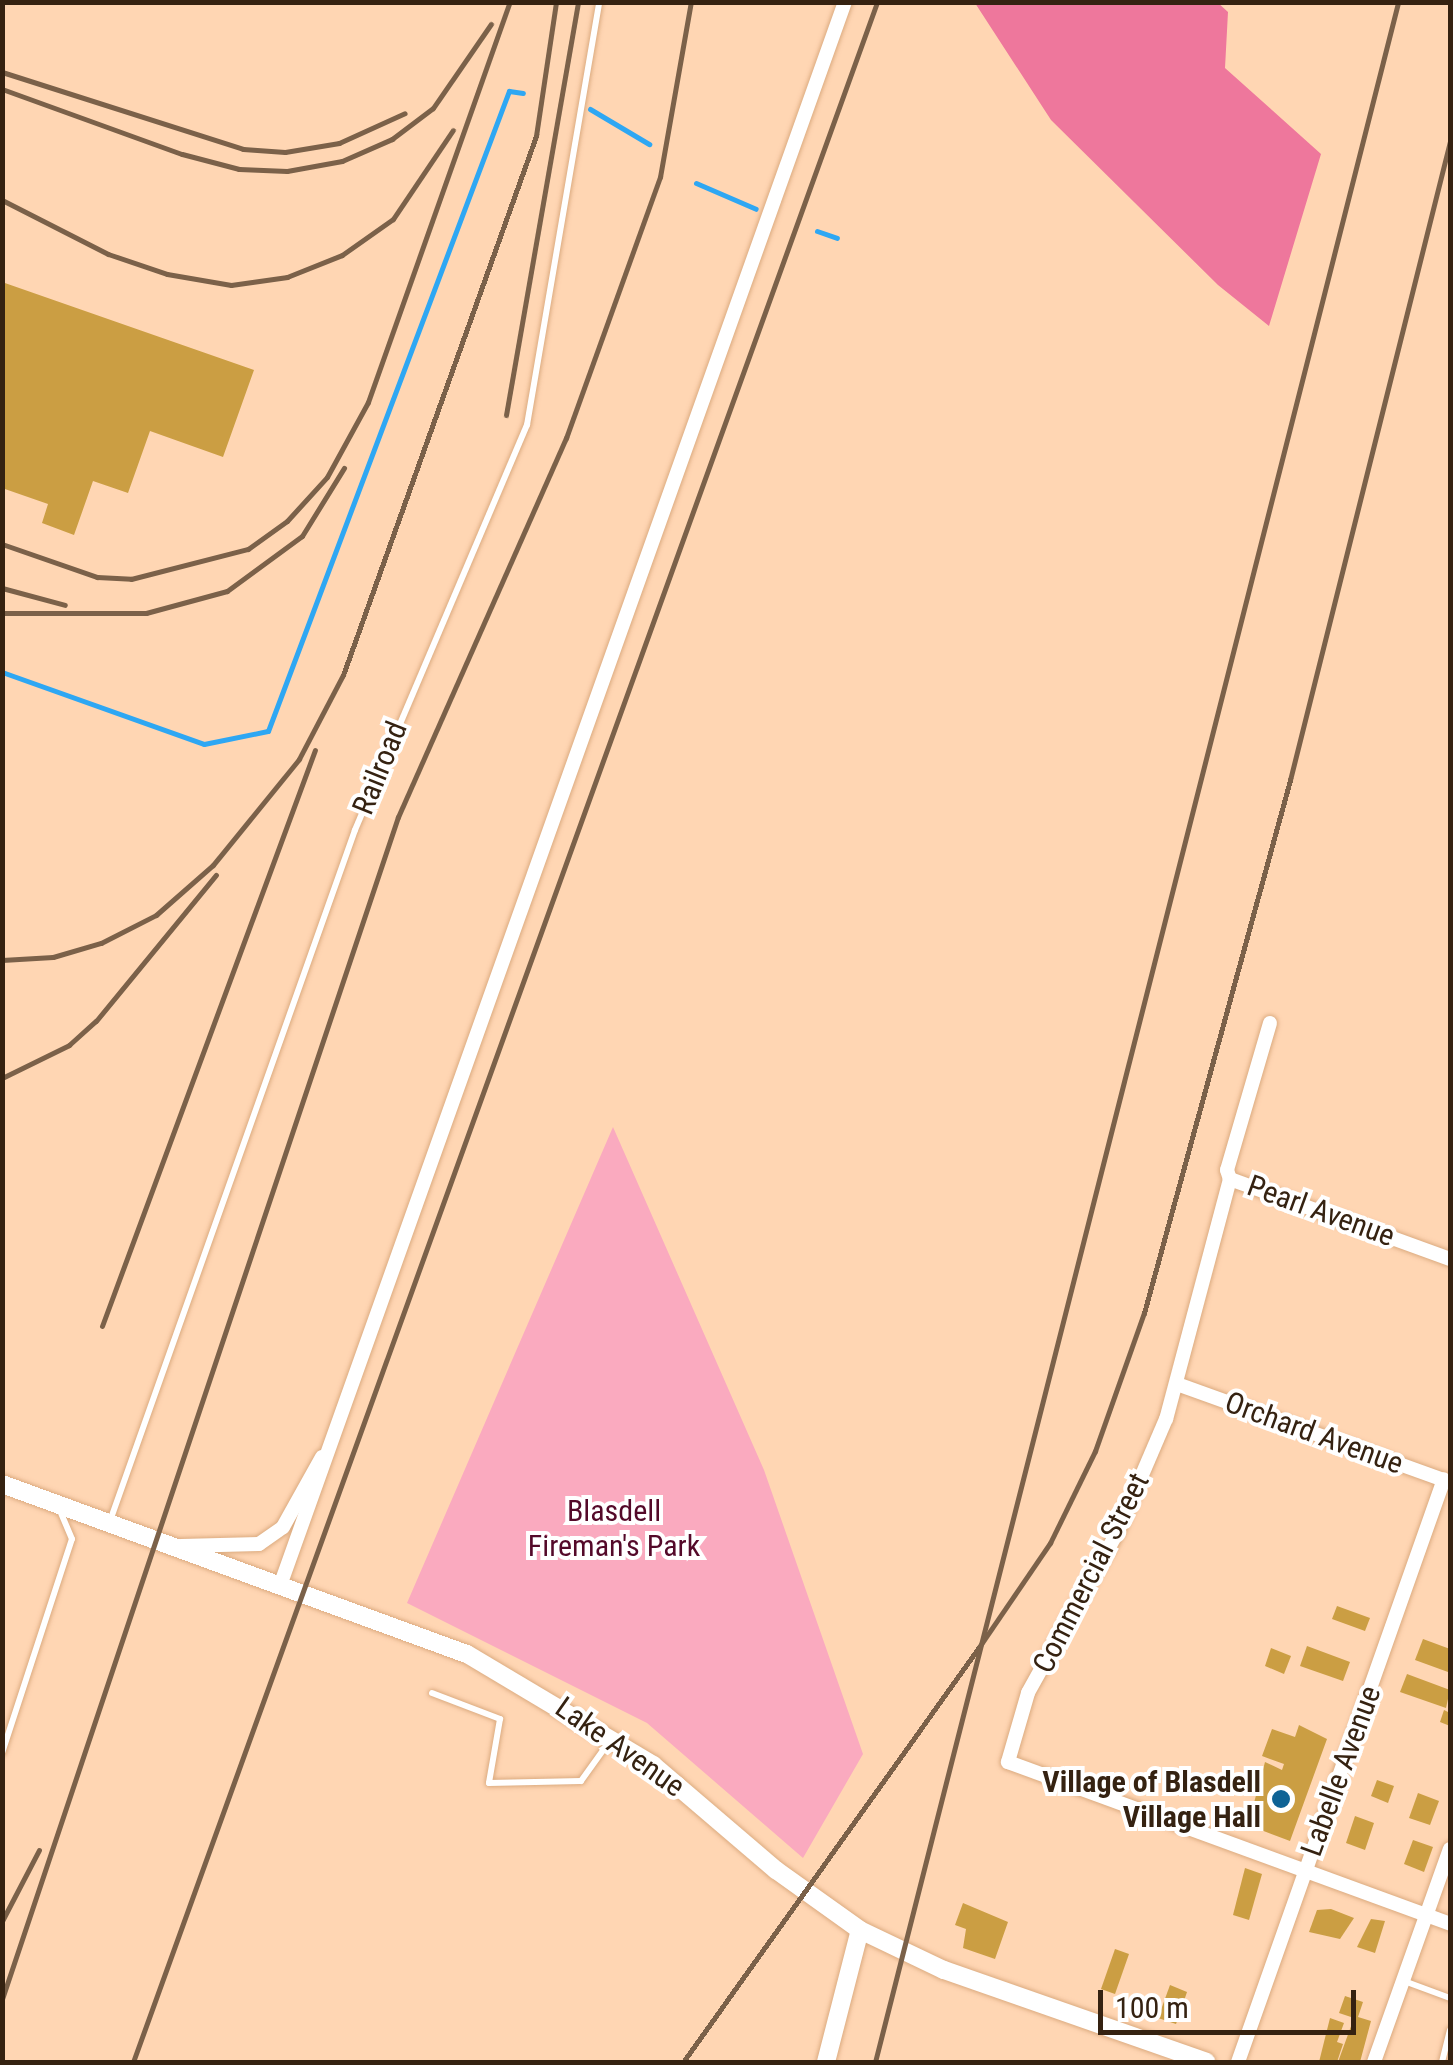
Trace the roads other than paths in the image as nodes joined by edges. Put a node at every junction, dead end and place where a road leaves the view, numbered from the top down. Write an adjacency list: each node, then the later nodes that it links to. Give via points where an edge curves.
1 (599, 2): 11 (lane, Railroad, via 527,425 355,830)
2 (845, 2): 7 (street)
3 (1270, 1023): 4 (street, Pearl Avenue, via 1227,1170)
4 (1230, 1179): 5 (street, Pearl Avenue); 6 (street, Commercial Street)
5 (1450, 1258)
6 (1177, 1384): 8 (street, Orchard Avenue); 18 (street, Commercial Street, via 1133,1500 1028,1693 1008,1762)
7 (322, 1457): 12 (street, via 284,1527 259,1544); 13 (street)
8 (1447, 1481): 18 (street, Labelle Avenue)
9 (2, 1484): 10 (street, Lake Avenue)
10 (56, 1504): 11 (street, Lake Avenue); 16 (lane, via 72,1540)
11 (109, 1522): 12 (street, Lake Avenue)
12 (179, 1546): 13 (street, Lake Avenue)
13 (281, 1583): 15 (street, Lake Avenue, via 466,1654)
14 (432, 1692): 15 (lane, via 500,1719 489,1783 582,1782)
15 (612, 1737): 21 (street, Lake Avenue)
16 (2, 1753)
17 (1450, 1849): 19 (street)
18 (1305, 1871): 19 (street); 27 (street, Labelle Avenue)
19 (1426, 1915): 20 (street); 22 (street)
20 (1450, 1924)
21 (860, 1930): 25 (street); 26 (street, Lake Avenue, via 944,1970)
22 (1403, 1980): 23 (lane); 28 (street)
23 (1450, 1998)
24 (1450, 2030): 29 (lane)
25 (826, 2062)
26 (1206, 2062)
27 (1238, 2062)
28 (1374, 2062)
29 (1442, 2062)

